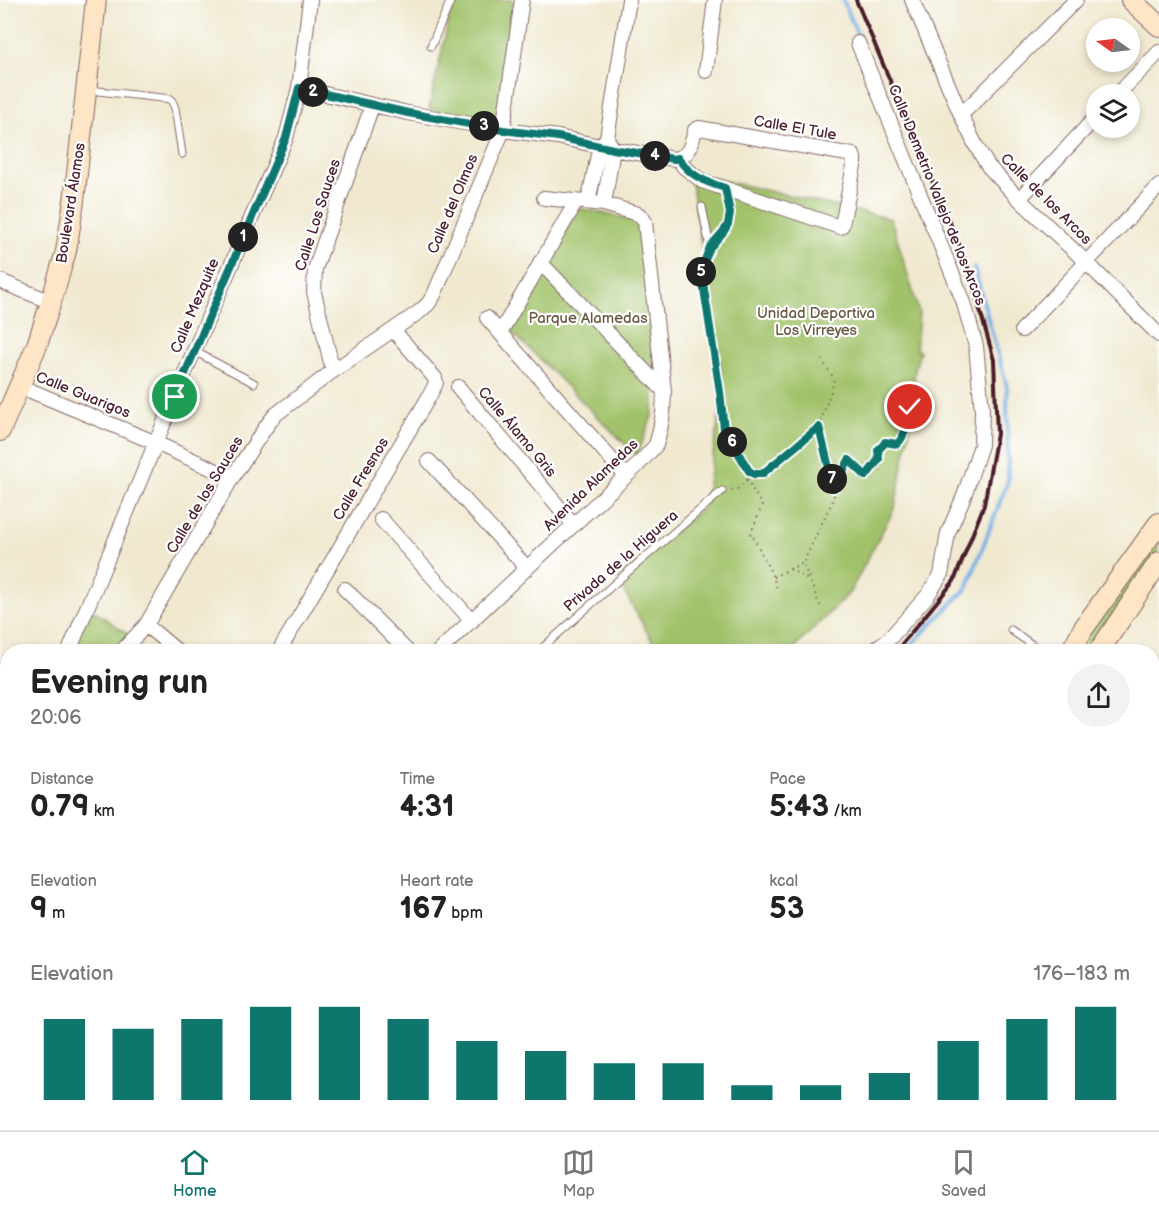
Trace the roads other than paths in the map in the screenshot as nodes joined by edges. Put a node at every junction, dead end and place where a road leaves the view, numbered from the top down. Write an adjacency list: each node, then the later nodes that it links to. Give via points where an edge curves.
1 (96, 0): 17 (main road, Boulevard Álamos)
2 (310, 0): 16 (street, Calle Mezquite)
3 (451, 0): 12 (lane)
4 (522, 0): 21 (street, Calle del Olmos)
5 (629, 0): 22 (street)
6 (715, 0): 14 (street)
7 (912, 0): 19 (street, Calle de los Arcos)
8 (1076, 0): 19 (street)
9 (1131, 0): 10 (main road)
10 (1159, 26)
11 (858, 44): 69 (street, Calle Demetrio Vallejo de los Arcos, via 963,300 976,346 982,410 981,445 948,533 941,575 927,596)
12 (431, 46)
13 (1159, 52): 15 (street)
14 (706, 71)
15 (1128, 84)
16 (299, 88): 18 (street); 41 (street, Calle Mezquite, via 286,138)
17 (86, 89): 23 (lane, via 171,99 176,108); 35 (main road, Boulevard Álamos, via 66,251)
18 (372, 105): 21 (street); 42 (street, Calle Los Sauces, via 315,270 314,292)
19 (961, 115): 28 (street, Calle de los Arcos, via 988,166)
20 (1086, 128): 28 (street)
21 (503, 130): 22 (street); 37 (street, Calle del Olmos, via 434,295 419,312)
22 (607, 145): 24 (street); 29 (street); 30 (street)
23 (182, 154)
24 (678, 158): 26 (street, Calle El Tule, via 702,181); 26 (street, Calle El Tule, via 687,153 699,128 854,158 840,227)
25 (1159, 186): 33 (street)
26 (725, 188): 31 (lane, via 728,224 710,247)
27 (544, 198): 29 (street, Avenida Alamedas)
28 (1018, 199): 33 (street, Calle de los Arcos)
29 (582, 202): 30 (street, Avenida Alamedas); 32 (street)
30 (604, 204): 46 (street, Avenida Alamedas, via 638,214 645,222)
31 (702, 207)
32 (540, 262): 40 (street); 46 (street)
33 (1086, 262): 38 (street); 39 (street, Calle de los Arcos)
34 (0, 281): 35 (street)
35 (51, 302): 44 (main road, Boulevard Álamos)
36 (487, 318): 40 (street)
37 (393, 330): 42 (street, Calle del Olmos); 65 (street, Calle Fresnos, via 436,383)
38 (1022, 330)
39 (1158, 331)
40 (500, 333): 50 (street)
41 (194, 351): 43 (lane); 48 (street, Calle Mezquite)
42 (333, 371): 51 (street, Calle de los Sauces, via 275,415)
43 (254, 383)
44 (19, 386): 47 (main road, Boulevard Álamos); 48 (street, Calle Guarigos)
45 (458, 387): 55 (street, Calle Álamo Gris)
46 (664, 391): 50 (street, Avenida Alamedas, via 656,445)
47 (0, 431)
48 (156, 443): 51 (street, Calle Guarigos); 62 (street, Calle Mezquite)
49 (429, 461): 57 (street)
50 (626, 476): 55 (street, Avenida Alamedas)
51 (232, 478): 60 (street, Calle de los Sauces)
52 (722, 491): 68 (lane, Privada de la Higuera)
53 (381, 519): 59 (street)
54 (1159, 523): 71 (main road)
55 (574, 525): 57 (street, Avenida Alamedas)
56 (1159, 562): 72 (main road)
57 (526, 568): 59 (street, Avenida Alamedas)
58 (345, 589): 66 (street)
59 (472, 621): 67 (street, Avenida Alamedas)
60 (146, 625): 63 (street, Calle de los Sauces); 64 (street)
61 (1011, 630): 70 (lane)
62 (72, 644)
63 (128, 644)
64 (169, 644)
65 (283, 644)
66 (400, 644)
67 (447, 644)
68 (547, 644)
69 (882, 644)
70 (1031, 644)
71 (1075, 644)
72 (1104, 644)

